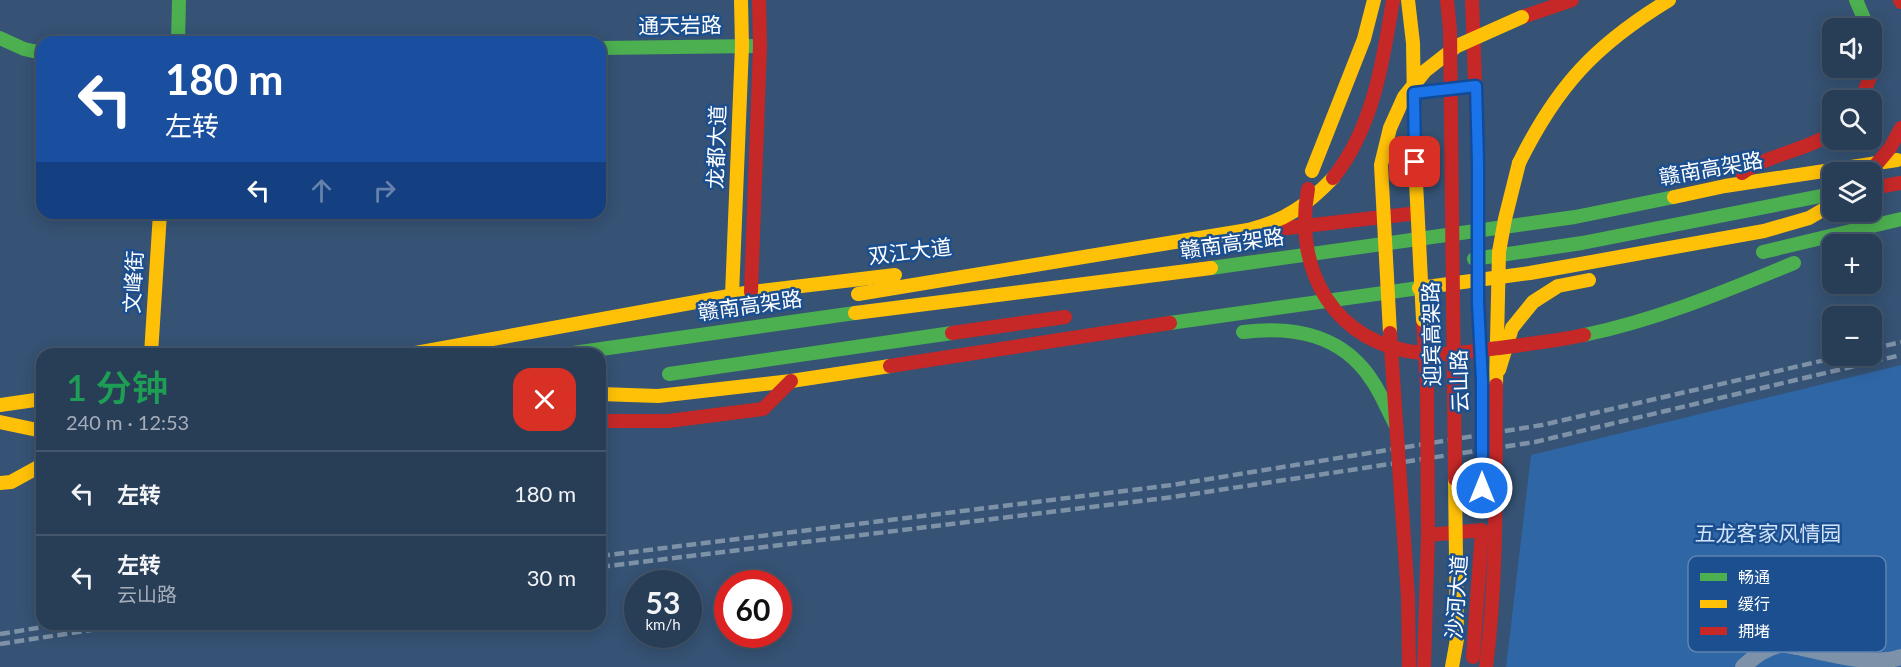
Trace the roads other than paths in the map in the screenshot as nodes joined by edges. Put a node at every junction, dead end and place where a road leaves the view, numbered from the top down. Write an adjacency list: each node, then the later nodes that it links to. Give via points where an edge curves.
1 (178, 0): 13 (main road)
2 (741, 0): 16 (main road, 龙都大道)
3 (759, 0): 17 (main road, 龙都大道)
4 (1374, 0): 39 (main road, bridge, via 1364,39 1312,171 1305,215 1309,267 1336,313 1360,332 1408,352 1433,354 1604,331 1667,312)
5 (1393, 0): 48 (main road, bridge, via 1373,102 1358,142 1342,169 1320,194 1286,217 1224,235 848,298)
6 (1408, 0): 21 (main road, via 1413,43)
7 (1447, 0): 85 (main road, 迎宾高架路, bridge, via 1457,639)
8 (1472, 0): 20 (main road, 云山路)
9 (1572, 0): 65 (main road, bridge, via 1522,16 1457,45 1425,71 1404,97 1390,128 1380,165)
10 (1669, 0): 56 (main road, bridge, via 1607,43 1562,91 1541,120 1519,163 1501,239)
11 (1856, 0): 12 (main road)
12 (1864, 18)
13 (178, 36)
14 (0, 38): 19 (main road)
15 (1434, 43): 21 (main road)
16 (742, 46): 17 (main road, 通天岩路); 18 (main road, 通天岩路); 46 (main road, 龙都大道)
17 (760, 46): 45 (main road, 龙都大道)
18 (606, 48)
19 (36, 51)
20 (1476, 86): 21 (main road); 56 (main road, 云山路, bridge, via 1478,303)
21 (1427, 88): 31 (main road, 云山路, bridge, via 1415,162)
22 (1901, 128): 25 (main road, bridge)
23 (1822, 141): 27 (main road, via 1754,163)
24 (1901, 159): 27 (main road, 赣南高架路)
25 (1878, 162)
26 (1901, 183): 28 (main road)
27 (1725, 186): 48 (main road, 赣南高架路, via 1575,217 1292,258)
28 (1882, 186)
29 (1822, 196): 40 (main road, via 1582,243)
30 (1822, 210): 55 (main road, via 1764,231 1530,273)
31 (1418, 213): 45 (main road, 双江大道); 76 (main road, 云山路, bridge, via 1427,385)
32 (160, 219): 50 (main road, 文峰街)
33 (1901, 219): 38 (main road)
34 (1438, 221): 37 (main road)
35 (1901, 227): 36 (main road)
36 (1879, 234)
37 (1438, 245)
38 (1748, 254)
39 (1803, 260)
40 (1438, 266): 41 (main road); 77 (main road, 迎宾高架路)
41 (1374, 273)
42 (1600, 278): 56 (main road, bridge, via 1558,286 1533,302 1512,328)
43 (1328, 280): 44 (main road)
44 (1305, 283)
45 (751, 292): 46 (main road, 双江大道)
46 (732, 295): 51 (main road, 双江大道)
47 (1083, 315): 53 (main road)
48 (776, 323): 52 (main road, 赣南高架路)
49 (1227, 335): 65 (main road, via 1286,329 1332,342 1370,377)
50 (151, 348)
51 (443, 348)
52 (606, 348)
53 (659, 375)
54 (624, 380): 57 (main road)
55 (790, 381): 58 (main road); 59 (main road, via 658,396); 64 (main road, via 763,409 668,421)
56 (1489, 382): 87 (main road, bridge, via 1498,542)
57 (606, 383)
58 (855, 386)
59 (606, 394)
60 (36, 400): 61 (main road)
61 (0, 405)
62 (1482, 416): 75 (main road, 云山路)
63 (0, 422): 66 (main road)
64 (606, 422)
65 (1395, 424): 82 (main road, bridge, via 1408,597)
66 (36, 430)
67 (36, 432): 68 (main road)
68 (0, 437)
69 (36, 464): 70 (main road)
70 (10, 466)
71 (36, 467): 72 (main road, via 11,482)
72 (0, 483)
73 (21, 490): 74 (main road)
74 (0, 493)
75 (1482, 530): 76 (main road); 86 (main road, 沙河大道)
76 (1428, 535): 83 (main road, 沙河大道)
77 (1442, 551)
78 (1439, 618): 84 (main road)
79 (1763, 652): 88 (street)
80 (1820, 652): 81 (street, via 1862,664 1891,664)
81 (1901, 657)
82 (1409, 667)
83 (1424, 667)
84 (1435, 667)
85 (1452, 667)
86 (1473, 667)
87 (1486, 667)
88 (1743, 667)

